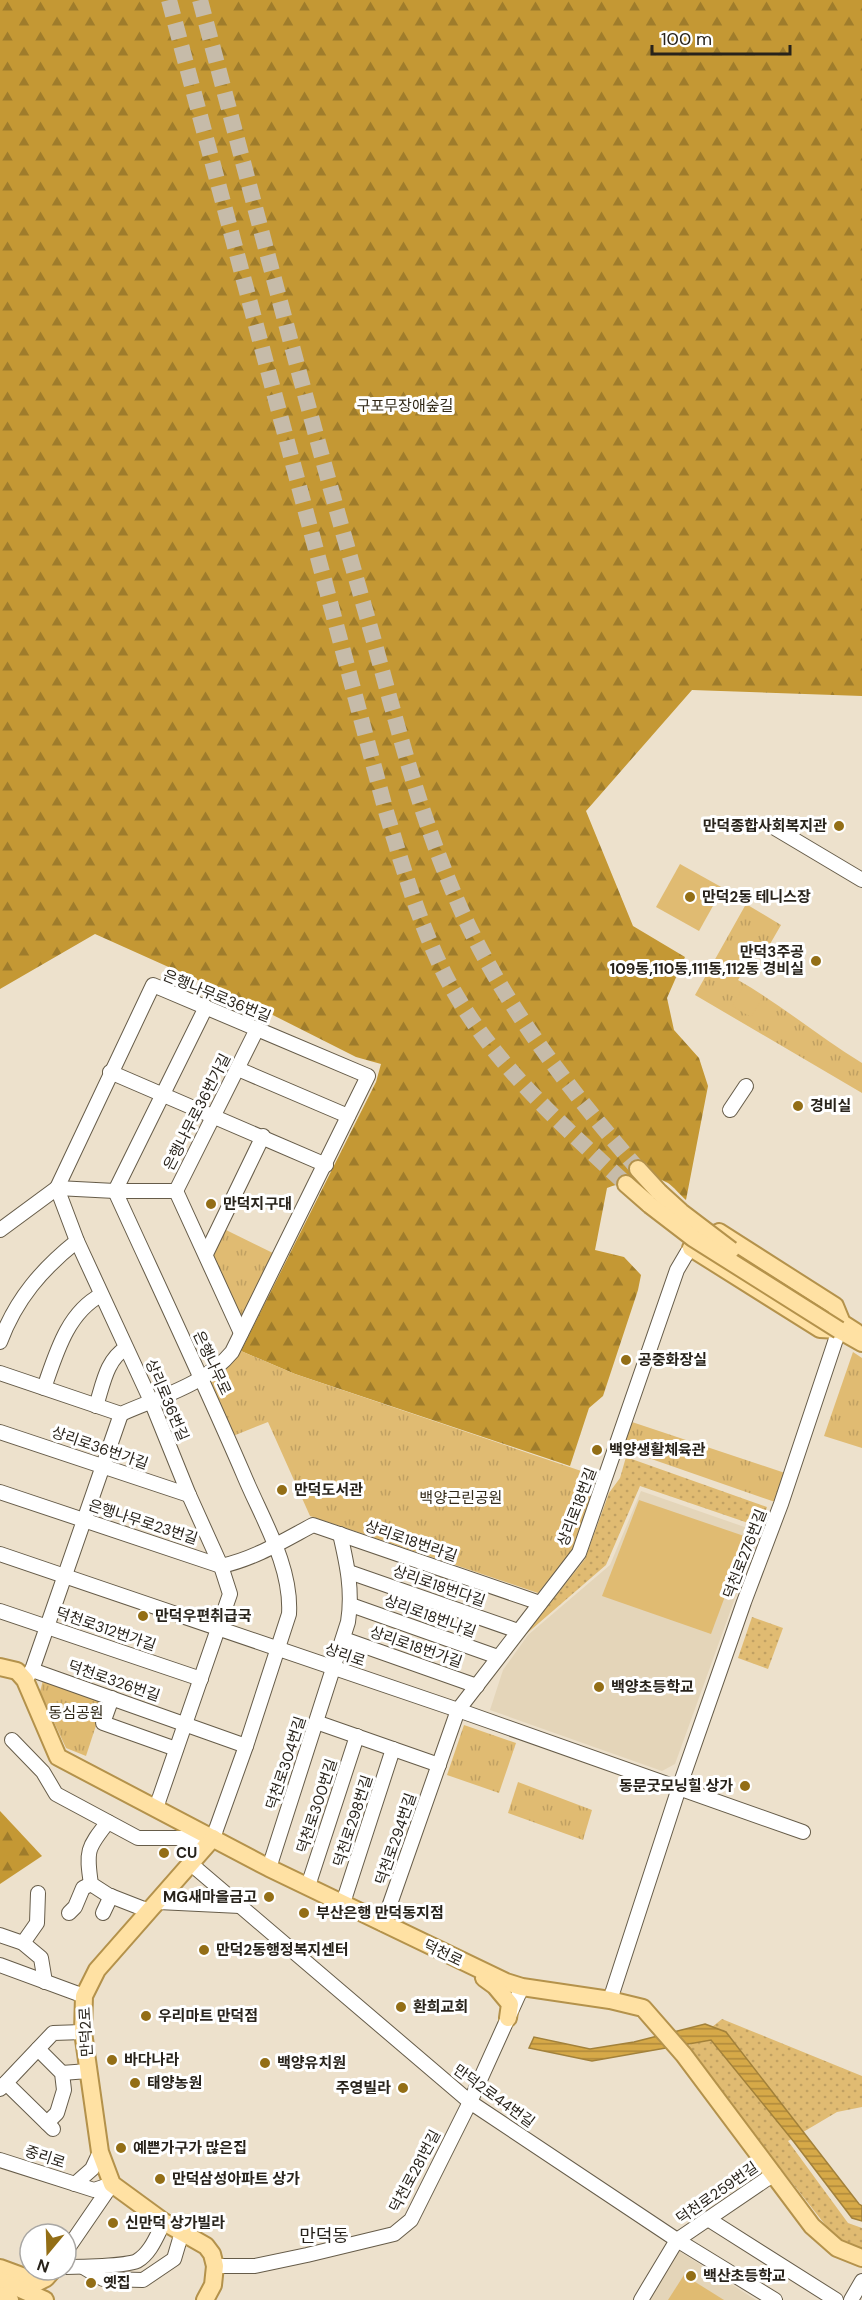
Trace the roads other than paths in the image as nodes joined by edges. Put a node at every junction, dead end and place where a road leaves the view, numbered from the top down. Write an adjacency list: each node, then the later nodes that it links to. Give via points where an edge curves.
1 (768, 824): 2 (street)
2 (862, 880)
3 (206, 1007): 4 (street, 은행나무로36번길); 6 (street, 은행나무로36번길, via 153,985); 8 (street)
4 (256, 1029): 5 (street, 은행나무로36번가길); 11 (street, 은행나무로36번길, via 368,1076)
5 (238, 1069): 10 (street, 은행나무로36번가길); 11 (street)
6 (110, 1072): 8 (street); 16 (street, 은행나무로36번길)
7 (746, 1086): 9 (street)
8 (163, 1095): 10 (street); 17 (street)
9 (730, 1110)
10 (213, 1116): 12 (street); 18 (street, 은행나무로36번가길)
11 (348, 1116): 13 (street, 은행나무로36번길)
12 (263, 1136): 13 (street); 24 (street)
13 (326, 1165): 28 (street, 은행나무로36번길)
14 (638, 1169): 19 (main road)
15 (626, 1184): 19 (main road)
16 (57, 1188): 17 (street); 21 (street); 22 (street, 상리로36번길)
17 (115, 1191): 18 (street); 34 (street, 은행나무로)
18 (176, 1191): 24 (street, 은행나무로36번가길)
19 (654, 1199): 27 (main road, bridge, via 693,1238)
20 (711, 1227): 23 (street, 상리로18번길); 27 (main road, via 835,1306)
21 (0, 1230)
22 (77, 1241): 25 (street, 상리로36번길); 26 (street, via 40,1273)
23 (691, 1248): 27 (main road, via 820,1329); 50 (street, 상리로18번길, via 677,1270 663,1308 579,1553)
24 (206, 1254): 28 (street, 은행나무로36번가길)
25 (101, 1295): 32 (street, 상리로36번길); 35 (street, via 72,1322 58,1345)
26 (6, 1313): 30 (street)
27 (841, 1327): 29 (main road); 31 (main road); 74 (street, 덕천로276번길, via 782,1484)
28 (241, 1333): 34 (street, 은행나무로36번길, via 224,1362)
29 (862, 1336)
30 (0, 1342)
31 (862, 1343)
32 (126, 1348): 36 (street, 상리로36번길); 37 (street, via 110,1364)
33 (0, 1373): 35 (street)
34 (202, 1378): 36 (street, 은행나무로36번길); 45 (street, 은행나무로)
35 (44, 1388): 37 (street)
36 (151, 1401): 38 (street, 은행나무로36번길); 42 (street, 상리로36번길)
37 (96, 1406): 38 (street)
38 (120, 1414): 40 (street)
39 (0, 1432): 40 (street, 상리로36번가길)
40 (103, 1468): 42 (street, 상리로36번가길); 43 (street)
41 (0, 1491): 43 (street, 은행나무로23번길)
42 (189, 1495): 47 (street, 상리로36번길)
43 (85, 1521): 47 (street, 은행나무로23번길); 49 (street)
44 (340, 1534): 45 (street, 상리로18번라길, via 313,1525); 48 (street, 덕천로304번길); 50 (street, 상리로18번라길)
45 (275, 1546): 47 (street); 57 (street, 은행나무로, via 290,1600)
46 (0, 1554): 49 (street, 상리로)
47 (221, 1566): 54 (street, 상리로36번길, via 230,1594)
48 (349, 1572): 51 (street, 덕천로304번길); 55 (street, 상리로18번다길)
49 (64, 1576): 53 (street); 54 (street, 상리로)
50 (540, 1603): 55 (street, 상리로18번길)
51 (351, 1605): 56 (street, 덕천로304번길); 58 (street, 상리로18번나길)
52 (0, 1611): 53 (street, 덕천로312번가길)
53 (47, 1626): 61 (street); 62 (street, 덕천로312번가길)
54 (218, 1629): 57 (street, 상리로); 62 (street, 상리로36번길)
55 (518, 1631): 58 (street, 상리로18번길)
56 (344, 1639): 60 (street, 덕천로304번길); 63 (street, 상리로18번가길)
57 (278, 1650): 60 (street, 상리로); 70 (street, 은행나무로)
58 (498, 1658): 63 (street, 상리로18번길)
59 (0, 1666): 61 (main road)
60 (335, 1669): 65 (street, 상리로); 66 (street, 덕천로304번길)
61 (29, 1675): 64 (street, 덕천로326번길); 75 (main road, 덕천로, via 58,1757)
62 (201, 1679): 67 (street, 상리로36번길)
63 (477, 1686): 65 (street, 상리로18번길)
64 (112, 1698): 67 (street, 덕천로326번길); 71 (street, via 104,1723)
65 (458, 1710): 73 (street, 덕천로294번길); 74 (street, 상리로)
66 (316, 1722): 68 (street); 80 (street, 덕천로304번길)
67 (185, 1724): 70 (street); 71 (street, 상리로36번길)
68 (357, 1736): 72 (street); 82 (street, 덕천로300번길)
69 (12, 1740): 76 (street, via 44,1772 56,1794)
70 (246, 1746): 78 (street, 은행나무로)
71 (176, 1749): 75 (street, 상리로36번길)
72 (393, 1749): 73 (street); 85 (street, 덕천로298번길)
73 (439, 1765): 90 (street, 덕천로294번길)
74 (679, 1788): 77 (street); 98 (street, 덕천로276번길)
75 (156, 1808): 78 (main road, 덕천로)
76 (108, 1822): 78 (street, via 138,1838); 81 (street, via 87,1856)
77 (803, 1832)
78 (213, 1838): 79 (main road, 만덕2로); 80 (main road, 덕천로)
79 (191, 1864): 86 (main road, 만덕2로); 87 (street, 만덕2로44번길)
80 (269, 1868): 82 (main road, 덕천로)
81 (91, 1884): 84 (street); 88 (street, via 83,1888)
82 (308, 1886): 85 (main road, 덕천로)
83 (38, 1893): 92 (street, via 37,1923)
84 (111, 1896): 86 (street); 89 (street)
85 (343, 1903): 90 (main road, 덕천로)
86 (154, 1906): 87 (street); 97 (main road, 만덕2로, via 97,1971)
87 (240, 1906): 105 (street, 만덕2로44번길)
88 (69, 1913)
89 (103, 1913)
90 (383, 1924): 93 (main road, 덕천로)
91 (0, 1935): 92 (street)
92 (24, 1945): 94 (street); 95 (street, via 41,1958)
93 (456, 1959): 96 (main road, 덕천로); 99 (main road, via 495,1986 510,2004)
94 (7, 1967): 95 (street)
95 (45, 1982): 97 (street)
96 (522, 1987): 98 (main road, 덕천로); 99 (street, 덕천로281번길)
97 (84, 1996): 100 (main road, 만덕2로)
98 (610, 2000): 108 (main road, 덕천로, via 643,2008 684,2055)
99 (508, 2018): 105 (street, 덕천로281번길)
100 (83, 2032): 101 (street, via 53,2033); 102 (main road, 만덕2로)
101 (38, 2049): 103 (street); 104 (street)
102 (88, 2071): 103 (street); 106 (main road, 만덕2로)
103 (62, 2073): 104 (street, via 63,2099 50,2126)
104 (3, 2086)
105 (470, 2102): 115 (street, 만덕2로44번길); 117 (street, 덕천로281번길, via 411,2220 394,2234 255,2266)
106 (100, 2152): 109 (street, 중리로, via 92,2169); 110 (main road, 만덕2로)
107 (0, 2160): 109 (street, 중리로)
108 (774, 2174): 111 (street, 덕천로259번길); 116 (main road, 덕천로, via 812,2226 837,2248)
109 (75, 2184): 110 (street, via 94,2190)
110 (112, 2184): 112 (main road); 114 (street)
111 (708, 2219): 115 (street, 덕천로259번길); 130 (street)
112 (164, 2222): 113 (main road); 119 (street, via 150,2249 136,2261)
113 (182, 2232): 117 (main road, via 206,2247); 119 (street, via 174,2259 143,2280 103,2279)
114 (78, 2234)
115 (677, 2240): 128 (street, 덕천로259번길); 129 (street, 만덕2로44번길)
116 (862, 2258)
117 (215, 2266): 127 (main road, via 213,2285)
118 (78, 2267): 119 (street)
119 (83, 2267)
120 (0, 2268): 121 (main road)
121 (18, 2275)
122 (0, 2280): 126 (main road)
123 (862, 2281): 131 (street)
124 (0, 2295): 125 (main road)
125 (10, 2300)
126 (45, 2300)
127 (205, 2300)
128 (641, 2300)
129 (775, 2300)
130 (836, 2300)
131 (851, 2300)

